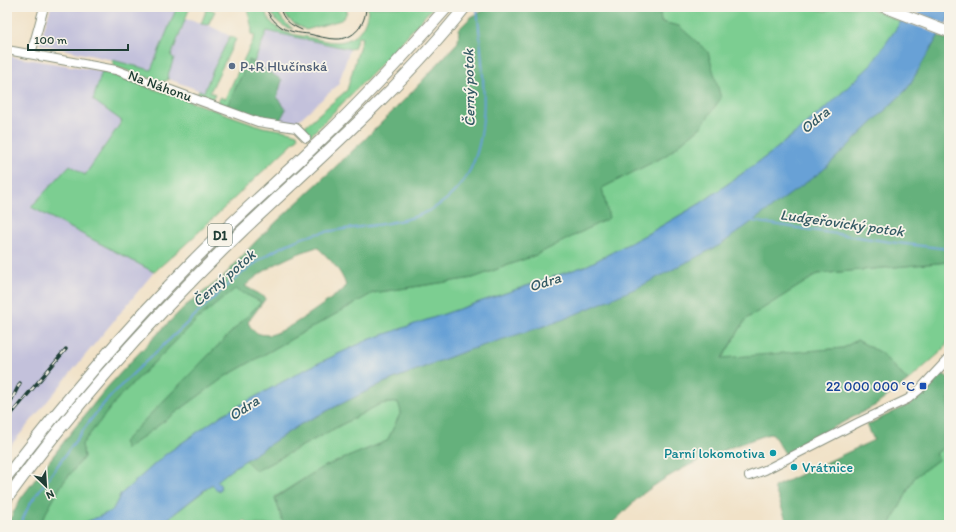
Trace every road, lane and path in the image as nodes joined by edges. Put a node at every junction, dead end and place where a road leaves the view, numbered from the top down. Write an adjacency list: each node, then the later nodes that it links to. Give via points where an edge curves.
1 (44, 7): 7 (street)
2 (447, 7): 10 (highway, D1, via 324,137 190,264 149,307 91,371)
3 (465, 7): 12 (highway, D1, via 388,92 240,233 154,320 63,424)
4 (884, 7): 5 (main road)
5 (949, 32)
6 (7, 50): 7 (street, Na Náhonu)
7 (31, 54): 8 (street, Na Náhonu, via 116,70 258,122 296,128)
8 (306, 138)
9 (949, 358): 11 (street, via 908,399)
10 (7, 476)
11 (749, 476)
12 (7, 498)

